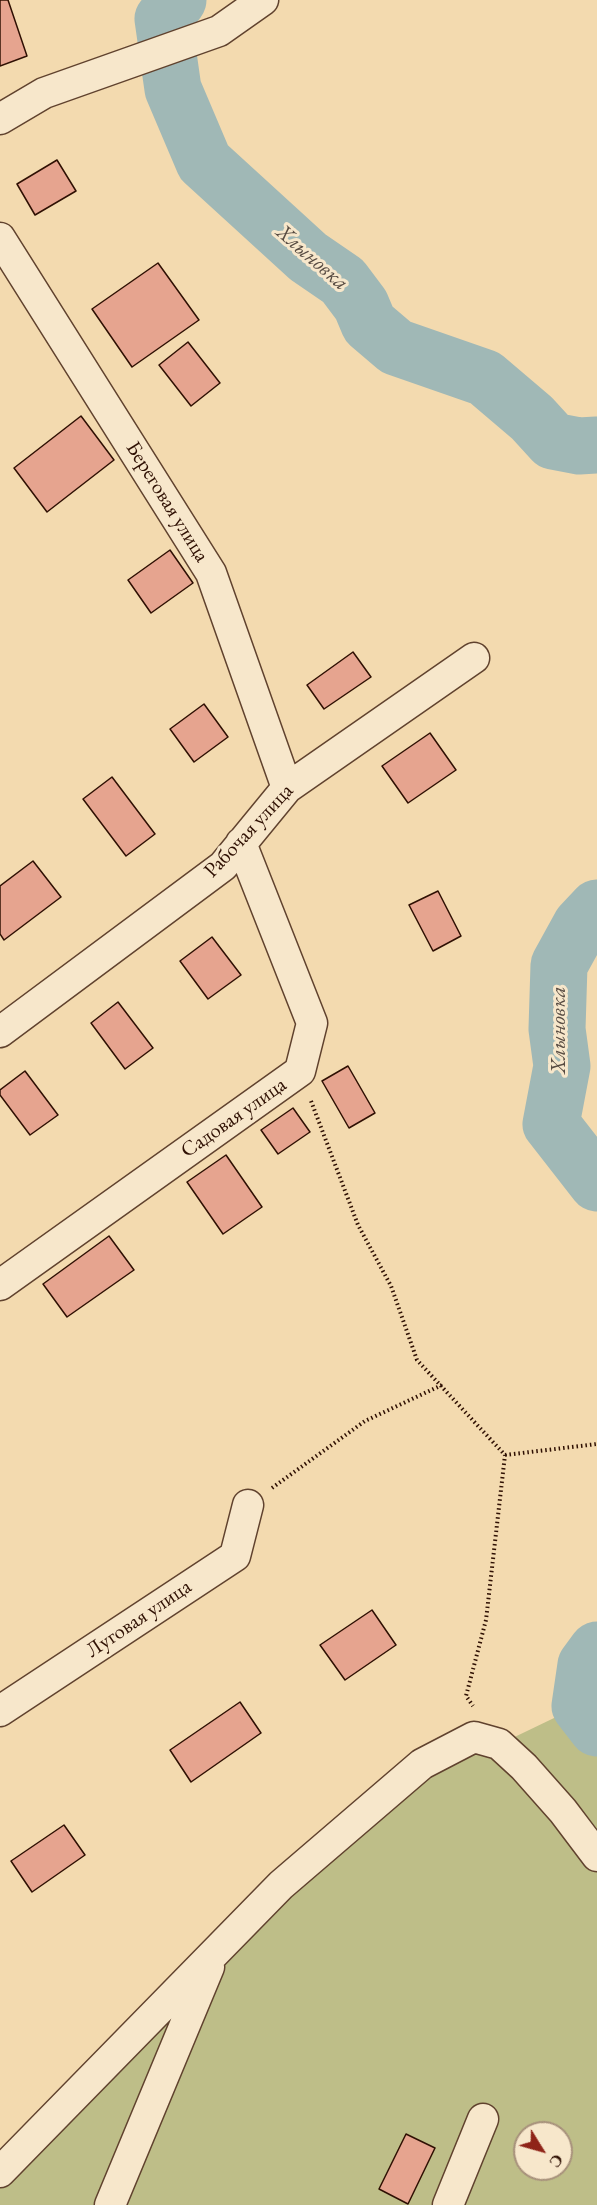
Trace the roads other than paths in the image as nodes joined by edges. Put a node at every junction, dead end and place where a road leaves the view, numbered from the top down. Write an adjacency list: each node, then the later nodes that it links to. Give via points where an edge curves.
1 (263, 0): 2 (street, via 219,31 44,93)
2 (0, 119)
3 (0, 238): 5 (street, Береговая улица, via 211,573)
4 (474, 658): 5 (street, Рабочая улица)
5 (287, 788): 6 (street, Рабочая улица)
6 (241, 843): 7 (street, Рабочая улица, via 223,866); 8 (street, Садовая улица, via 312,1023 300,1071)
7 (0, 1032)
8 (0, 1285)
9 (248, 1504): 10 (street, Луговая улица, via 235,1556)
10 (0, 1711)
11 (597, 1856): 12 (street, via 563,1811 500,1744 474,1737 422,1764 281,1885)
12 (216, 1951): 14 (street); 15 (street)
13 (483, 2119): 16 (street)
14 (0, 2172)
15 (110, 2205)
16 (448, 2205)

